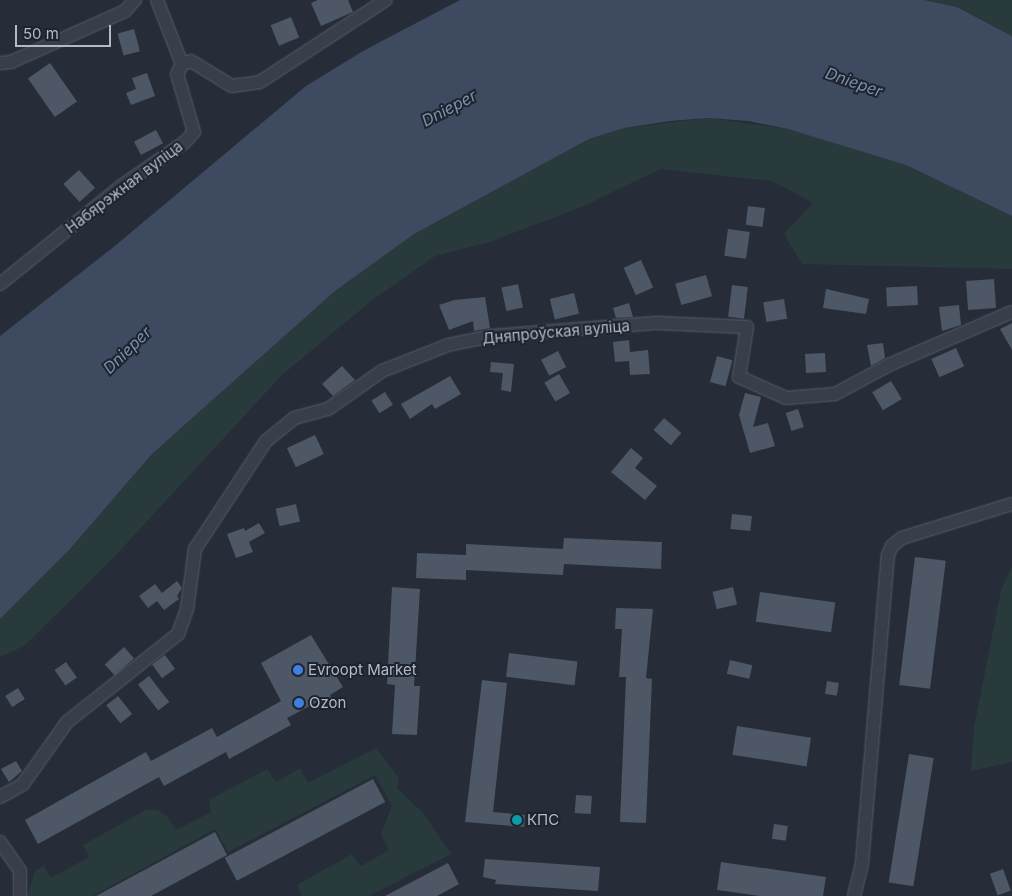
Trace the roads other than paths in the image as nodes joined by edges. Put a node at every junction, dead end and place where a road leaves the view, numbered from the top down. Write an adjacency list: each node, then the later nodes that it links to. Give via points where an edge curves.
1 (135, 0): 4 (street, via 125,11 10,62)
2 (157, 0): 5 (street)
3 (386, 0): 5 (street, via 260,82 232,86 191,61)
4 (0, 63)
5 (182, 64): 6 (street, Набярэжная вуліца, via 177,74 194,132)
6 (0, 284)
7 (1012, 312): 9 (street, Дняпроўская вуліца, via 891,364 835,394 786,398 739,377 747,328 658,323 491,336 448,345 382,370 328,409 294,418 266,441 195,549 187,609 178,634 67,722 23,784)
8 (1012, 504): 12 (street, via 902,538 892,546 888,555 862,863)
9 (0, 797)
10 (0, 842): 11 (street, via 20,871)
11 (20, 896)
12 (854, 896)

